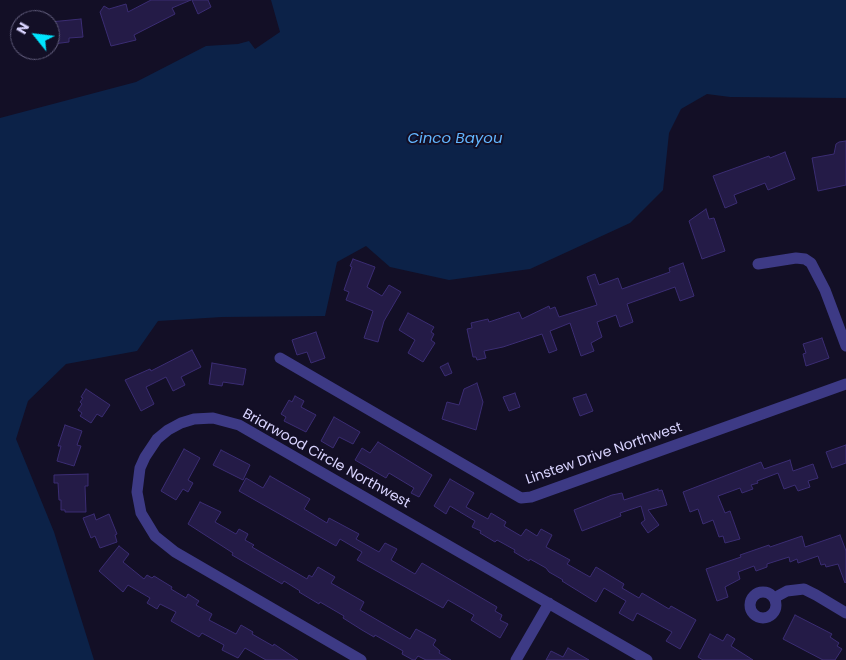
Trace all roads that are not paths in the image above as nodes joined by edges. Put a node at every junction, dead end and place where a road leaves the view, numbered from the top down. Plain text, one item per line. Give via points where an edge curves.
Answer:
1 (758, 264) dead end
2 (846, 346) edge
3 (280, 358) dead end
4 (846, 384) edge
5 (774, 598) dead end
6 (549, 603) junction
7 (846, 613) edge
8 (361, 660) edge
9 (516, 660) edge
10 (646, 660) edge

1 - 2 street via 796,258 811,263
3 - 4 street, Linstew Drive Northwest via 521,498
5 - 7 street via 787,591 804,589
6 - 8 street, Briarwood Circle Northwest via 239,425 214,418 194,419 180,423 157,439 144,457 137,492 141,513 154,536 175,552
6 - 9 street
6 - 10 street, Briarwood Circle Northwest

